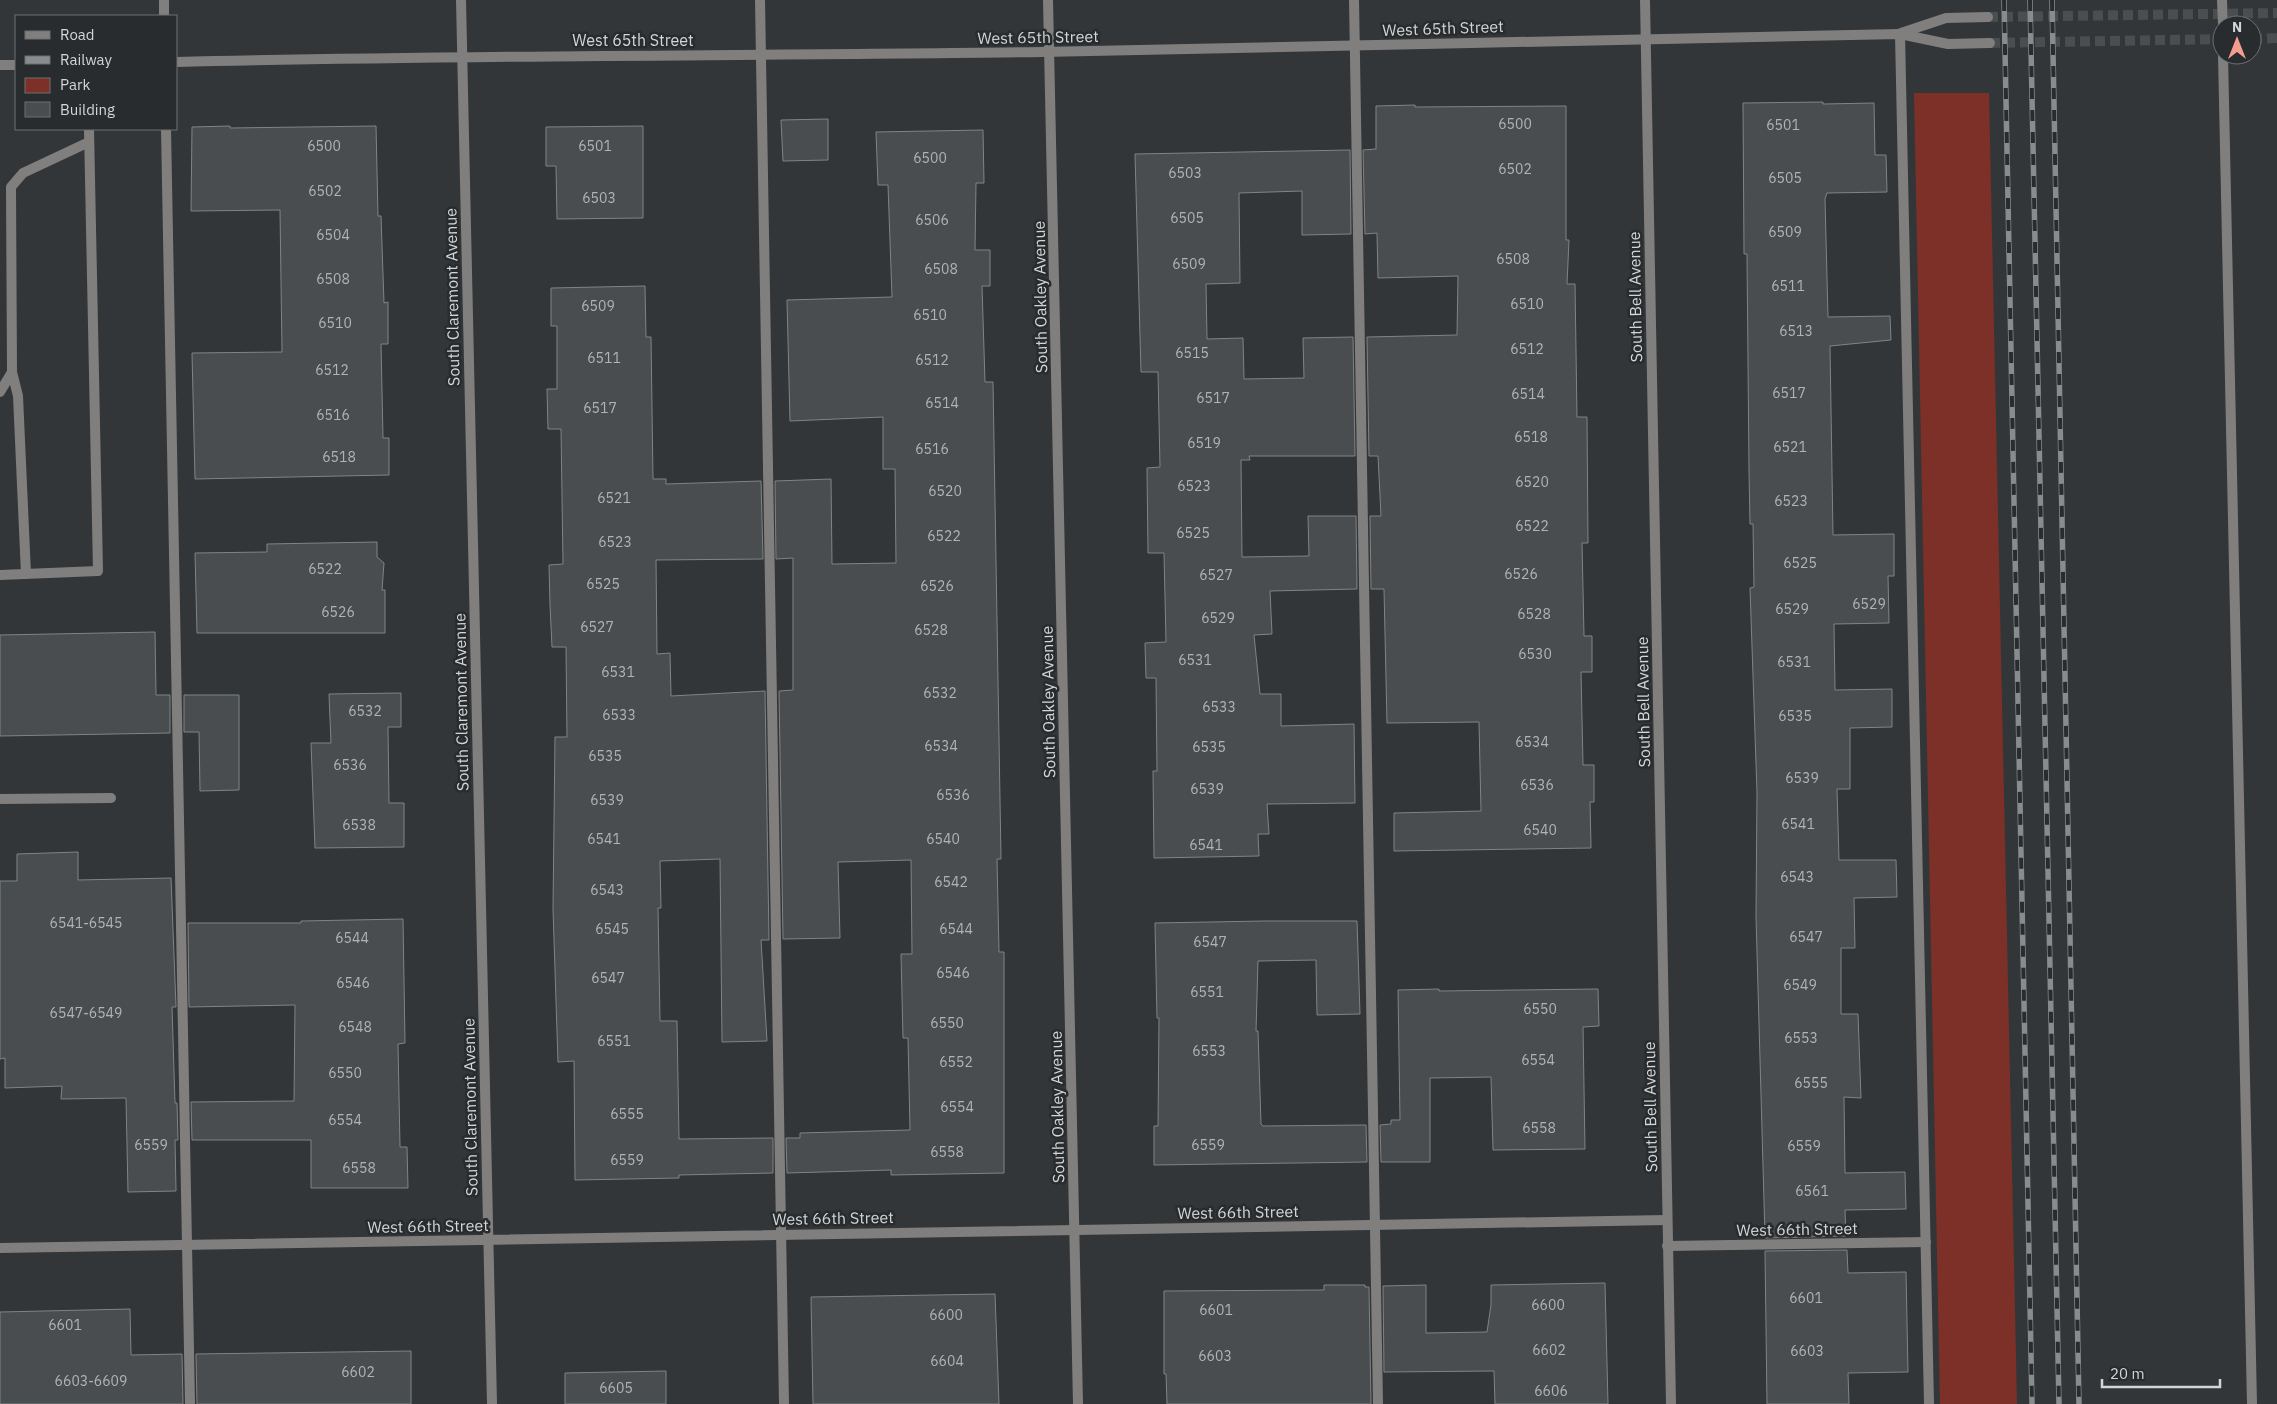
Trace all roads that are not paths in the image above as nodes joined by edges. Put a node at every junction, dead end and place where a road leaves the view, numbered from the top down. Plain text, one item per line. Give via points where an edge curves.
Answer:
1 (164, 0) edge
2 (461, 0) edge
3 (760, 0) edge
4 (1048, 0) edge
5 (1354, 0) edge
6 (1645, 0) edge
7 (2222, 0) edge
8 (164, 15) edge
9 (2223, 15) edge
10 (1988, 18) tunnel mouth
11 (1900, 34) junction
12 (1646, 38) junction
13 (1990, 43) tunnel mouth
14 (1355, 46) junction
15 (1049, 52) junction
16 (760, 55) junction
17 (462, 56) junction
18 (178, 62) edge
19 (0, 65) edge
20 (15, 65) edge
21 (2223, 65) edge
22 (90, 130) edge
23 (166, 130) edge
24 (90, 142) junction
25 (12, 372) junction
26 (0, 392) edge
27 (0, 574) edge
28 (26, 574) junction
29 (112, 798) dead end
30 (0, 799) edge
31 (1667, 1220) junction
32 (1374, 1225) junction
33 (1075, 1229) junction
34 (782, 1234) junction
35 (488, 1240) junction
36 (1926, 1242) junction
37 (187, 1246) junction
38 (1668, 1246) junction
39 (0, 1248) edge
40 (190, 1404) edge
41 (492, 1404) edge
42 (784, 1404) edge
43 (1078, 1404) edge
44 (1378, 1404) edge
45 (1671, 1404) edge
46 (1929, 1404) edge
47 (2252, 1404) edge

1 - 8 street
2 - 17 street, South Claremont Avenue
3 - 16 street
4 - 15 street, South Oakley Avenue
5 - 14 street
6 - 12 street, South Bell Avenue
7 - 9 street
10 - 11 street, West 65th Street via 1946,18
11 - 12 street, West 65th Street
11 - 13 street, West 65th Street via 1948,44
11 - 36 street
12 - 14 street, West 65th Street
12 - 31 street, South Bell Avenue
14 - 15 street, West 65th Street
14 - 32 street
15 - 16 street, West 65th Street
15 - 33 street, South Oakley Avenue
16 - 17 street, West 65th Street
16 - 34 street
17 - 18 street, West 65th Street
17 - 35 street, South Claremont Avenue
19 - 20 street
21 - 47 street
22 - 24 street
23 - 37 street
24 - 25 street via 23,173 11,187
24 - 28 street via 98,571
25 - 26 street
25 - 28 street via 18,396
27 - 28 street
29 - 30 street
31 - 32 street, West 66th Street
31 - 38 street, South Bell Avenue
32 - 33 street, West 66th Street
32 - 44 street
33 - 34 street, West 66th Street
33 - 43 street, South Oakley Avenue
34 - 35 street, West 66th Street
34 - 42 street
35 - 37 street, West 66th Street
35 - 41 street, South Claremont Avenue
36 - 38 street, West 66th Street
36 - 46 street
37 - 39 street, West 66th Street
37 - 40 street
38 - 45 street, South Bell Avenue

